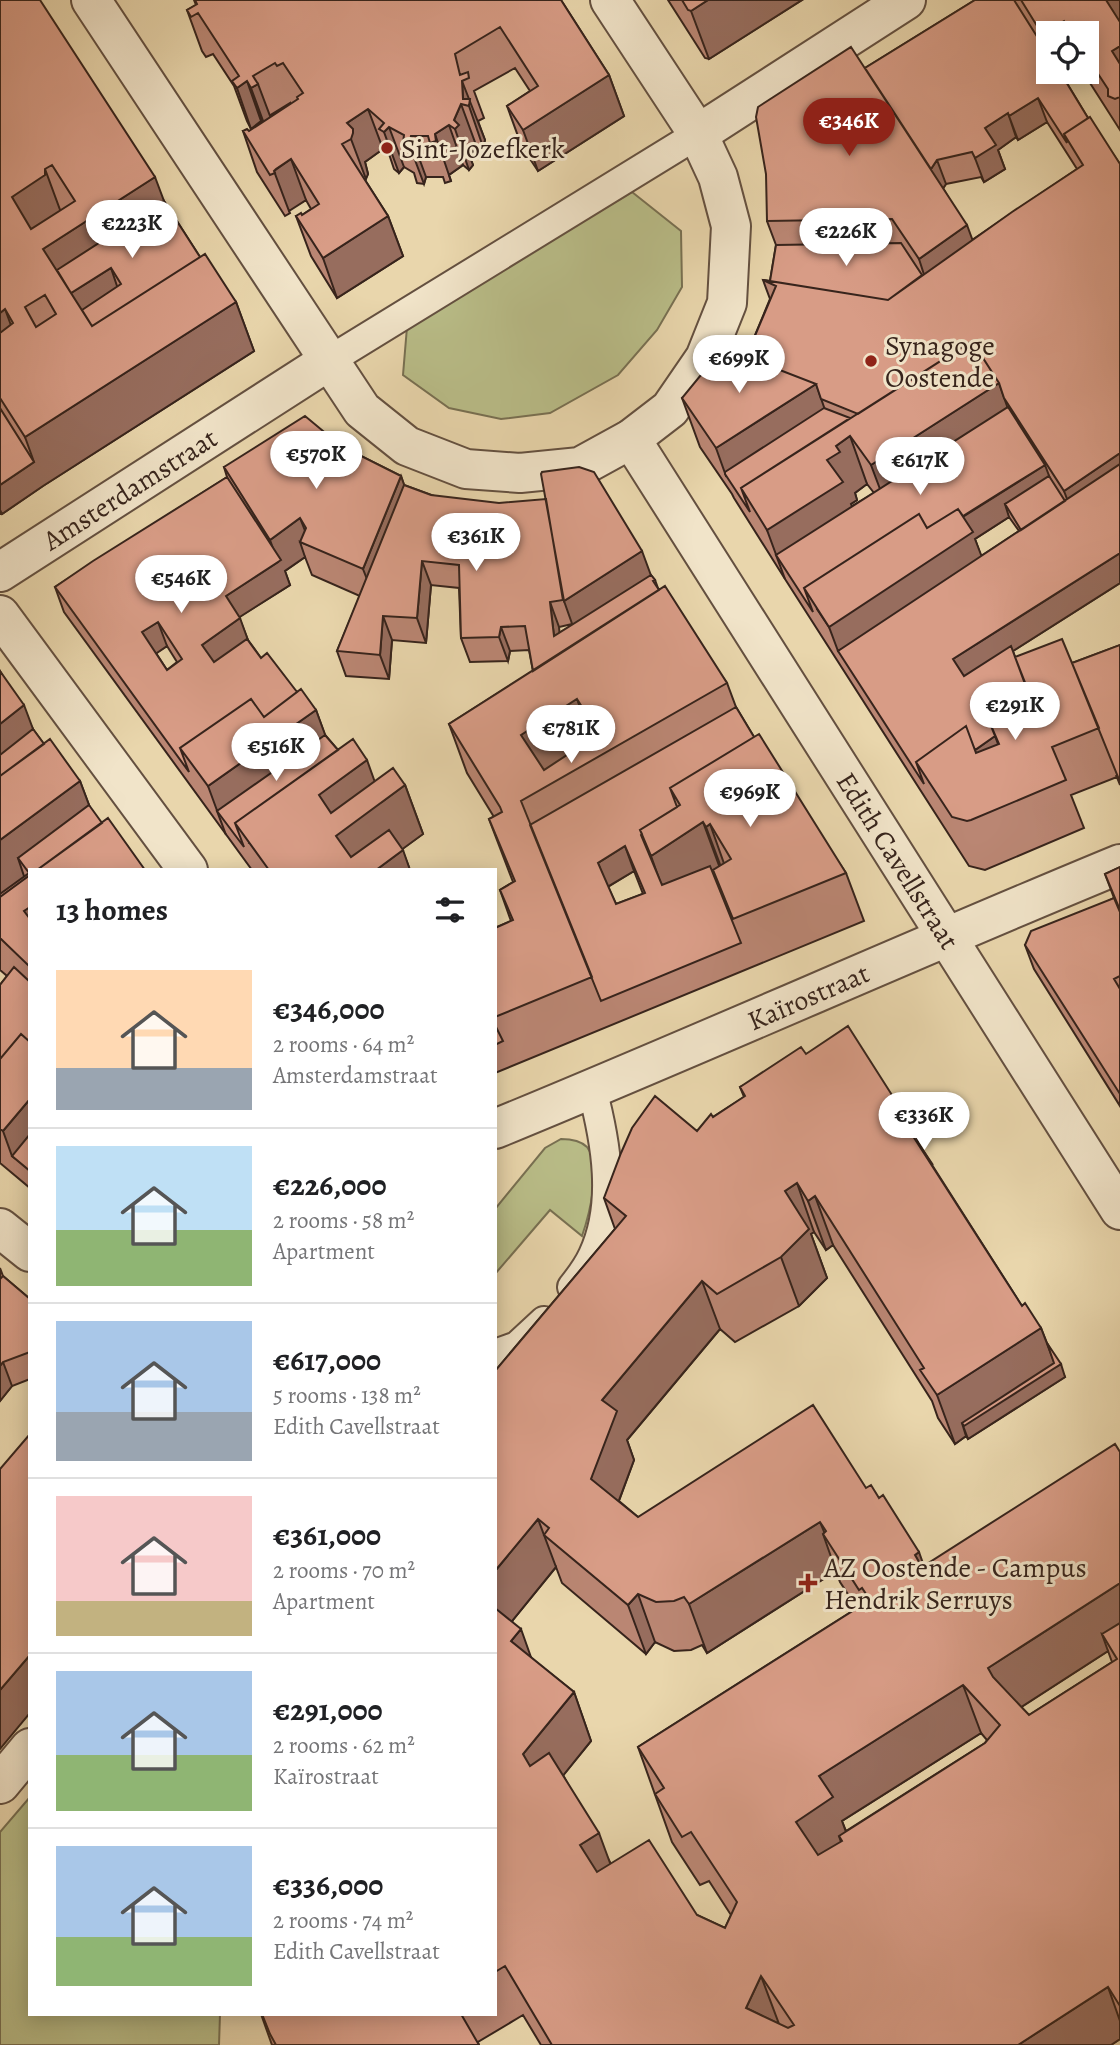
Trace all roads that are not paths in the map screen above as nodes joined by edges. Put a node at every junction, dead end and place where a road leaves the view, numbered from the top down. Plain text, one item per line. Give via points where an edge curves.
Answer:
1 (91, 0) edge
2 (610, 0) edge
3 (906, 0) edge
4 (698, 134) junction
5 (330, 360) junction
6 (631, 439) junction
7 (0, 572) edge
8 (0, 615) edge
9 (1120, 864) edge
10 (187, 868) edge
11 (947, 935) junction
12 (592, 1089) junction
13 (497, 1128) edge
14 (1120, 1210) edge
15 (0, 1228) edge
16 (28, 1250) edge
17 (497, 1353) edge
18 (28, 1750) edge
19 (0, 1784) edge

1 - 5 street
2 - 4 street
3 - 4 street
4 - 5 lane
4 - 6 street via 718,177 731,226 727,303 705,358 670,409
5 - 6 street via 362,410 407,446 466,469 520,473 580,467
5 - 7 street, Amsterdamstraat
6 - 11 street, Edith Cavellstraat
8 - 10 street
9 - 11 street, Kaïrostraat
11 - 12 street, Kaïrostraat
11 - 14 street, Edith Cavellstraat
12 - 13 street, Kaïrostraat
12 - 17 lane via 607,1190 604,1221 593,1255 547,1319 517,1346
15 - 16 street
18 - 19 street

